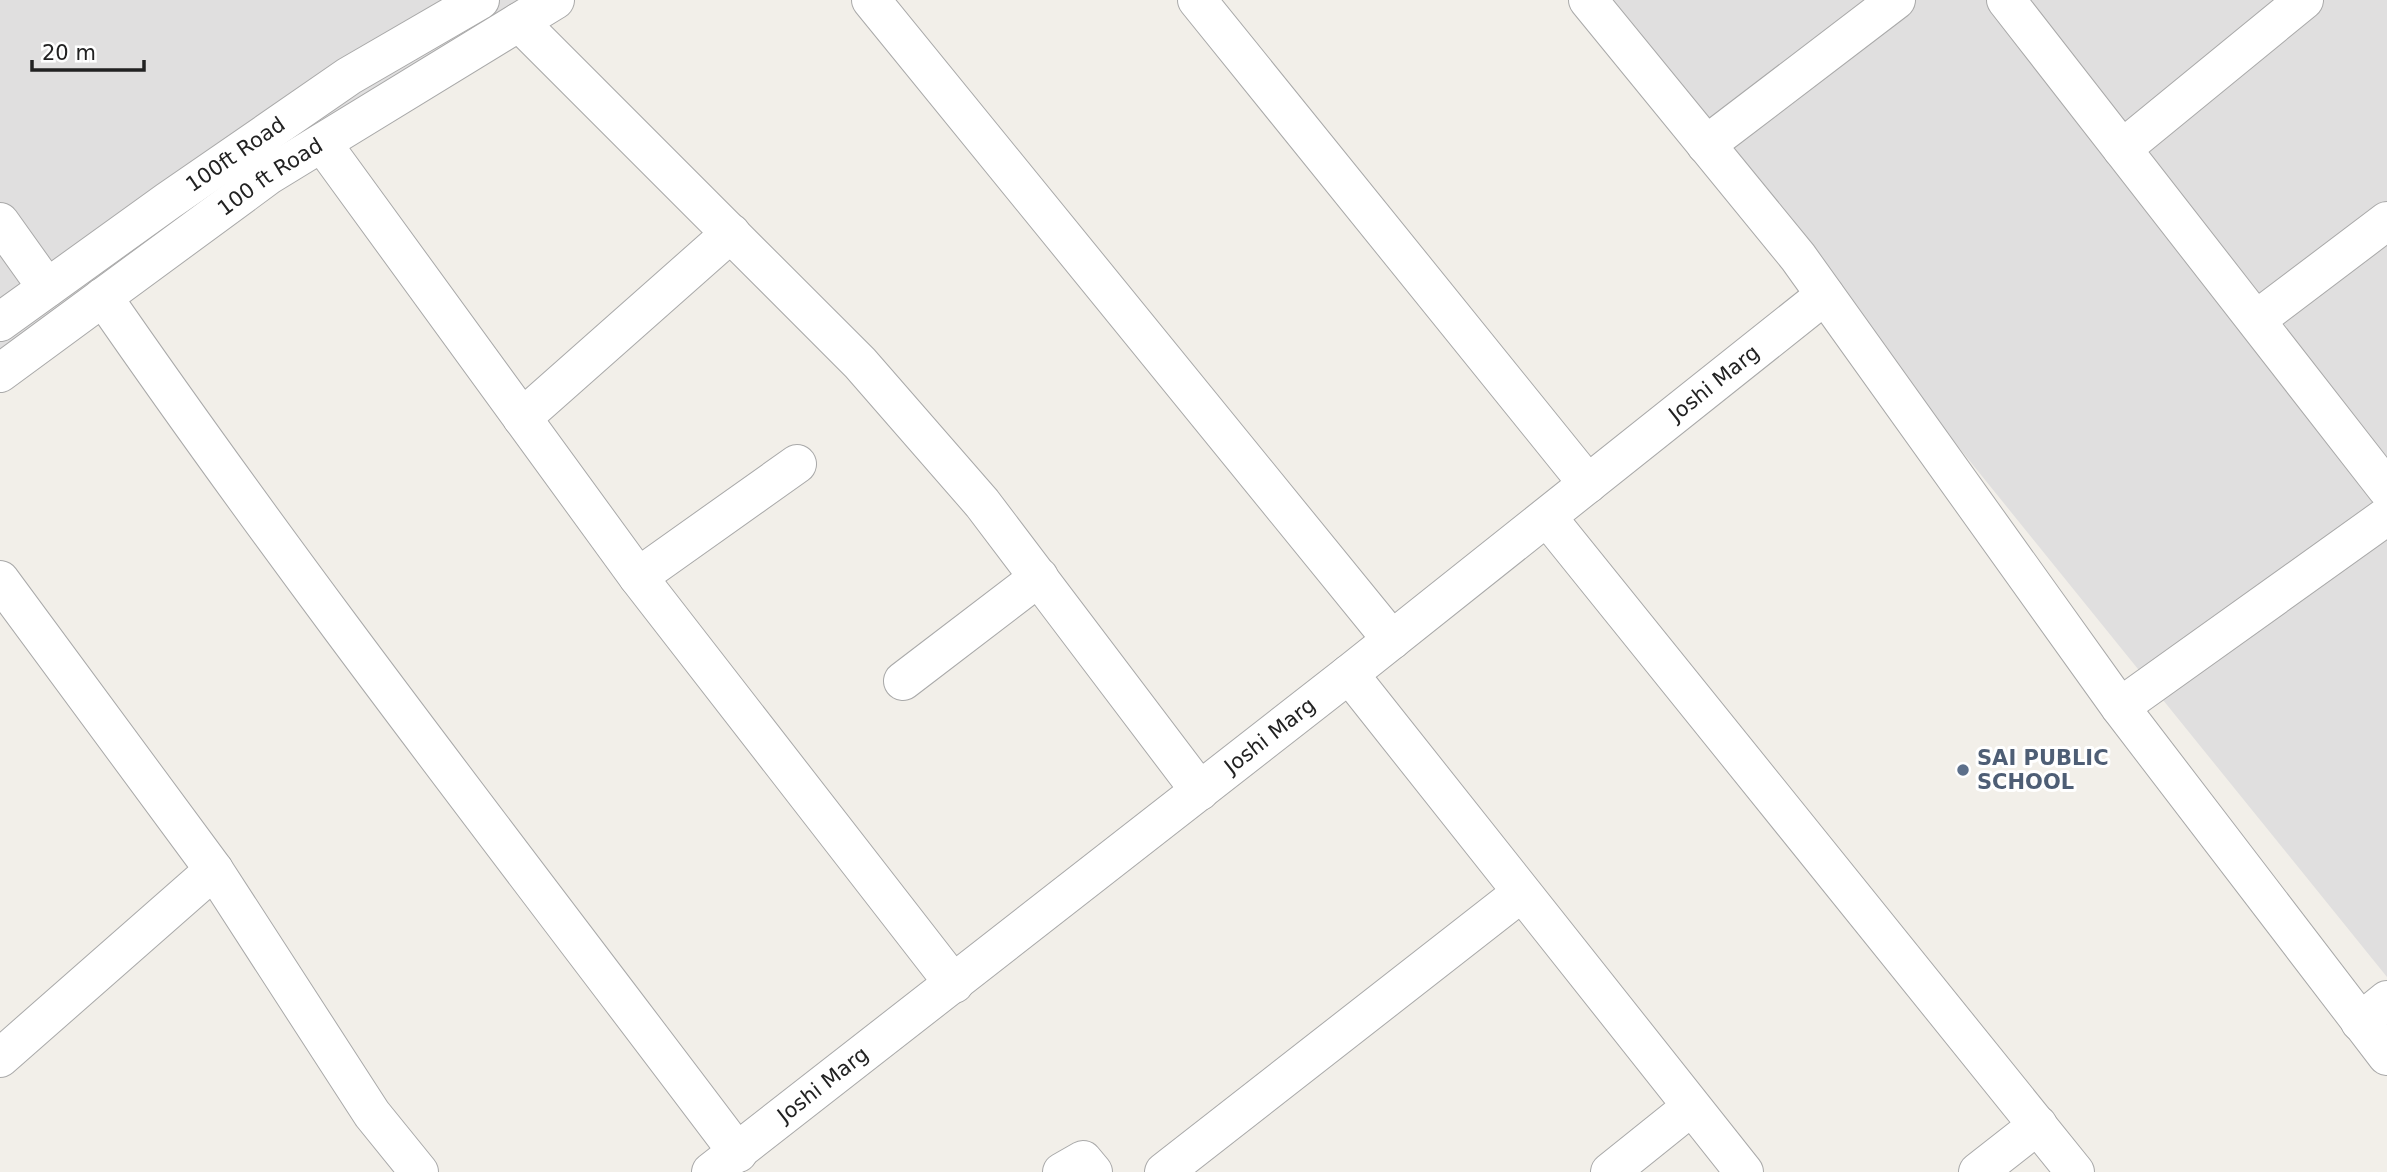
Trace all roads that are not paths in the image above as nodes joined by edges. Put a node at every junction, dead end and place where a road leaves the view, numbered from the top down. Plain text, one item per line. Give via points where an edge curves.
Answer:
1 (480, 0) edge
2 (555, 0) edge
3 (870, 0) edge
4 (1197, 0) edge
5 (1588, 0) edge
6 (1896, 0) edge
7 (2006, 0) edge
8 (2304, 0) edge
9 (519, 22) junction
10 (322, 143) junction
11 (1706, 145) junction
12 (2122, 149) junction
13 (2387, 221) edge
14 (0, 222) edge
15 (731, 233) junction
16 (47, 288) junction
17 (1825, 295) junction
18 (103, 297) junction
19 (2256, 320) junction
20 (0, 322) edge
21 (0, 373) edge
22 (522, 418) junction
23 (797, 464) dead end
24 (1588, 484) junction
25 (2387, 489) edge
26 (2387, 516) edge
27 (1547, 517) junction
28 (638, 577) junction
29 (1039, 577) junction
30 (0, 580) edge
31 (1392, 640) junction
32 (1349, 674) junction
33 (903, 681) dead end
34 (2120, 707) junction
35 (1200, 792) junction
36 (215, 870) junction
37 (1521, 892) junction
38 (954, 984) junction
39 (2373, 1011) edge
40 (2387, 1056) edge
41 (0, 1058) edge
42 (1691, 1107) junction
43 (2038, 1125) junction
44 (724, 1162) edge
45 (419, 1172) edge
46 (1062, 1172) edge
47 (1093, 1172) edge
48 (1164, 1172) edge
49 (1610, 1172) edge
50 (1744, 1172) edge
51 (1978, 1172) edge
52 (2076, 1172) edge

1 - 16 street, 100ft Road via 349,76
2 - 9 street, 100 ft Road
3 - 31 street
4 - 24 street
5 - 11 street
6 - 11 street
7 - 12 street
8 - 12 street
9 - 10 street, 100 ft Road
9 - 15 street
10 - 18 street, 100 ft Road via 269,175
10 - 22 street
11 - 17 street
12 - 19 street
13 - 19 street
14 - 16 street
15 - 22 street
15 - 29 street via 860,363 982,503
16 - 20 street, 100ft Road
17 - 24 street, Joshi Marg
17 - 34 street
18 - 21 street, 100 ft Road
18 - 44 street
19 - 25 street
22 - 28 street
23 - 28 street
24 - 27 street, Joshi Marg
26 - 34 street
27 - 31 street, Joshi Marg
27 - 43 street
28 - 38 street
29 - 33 street
29 - 35 street
30 - 36 street
31 - 32 street, Joshi Marg
32 - 35 street, Joshi Marg
32 - 37 street
34 - 39 street
35 - 38 street, Joshi Marg
36 - 41 street
36 - 45 street via 372,1114
37 - 42 street
37 - 48 street
38 - 44 street, Joshi Marg
39 - 40 street
42 - 49 street
42 - 50 street
43 - 51 street
43 - 52 street
46 - 47 street via 1083,1160

